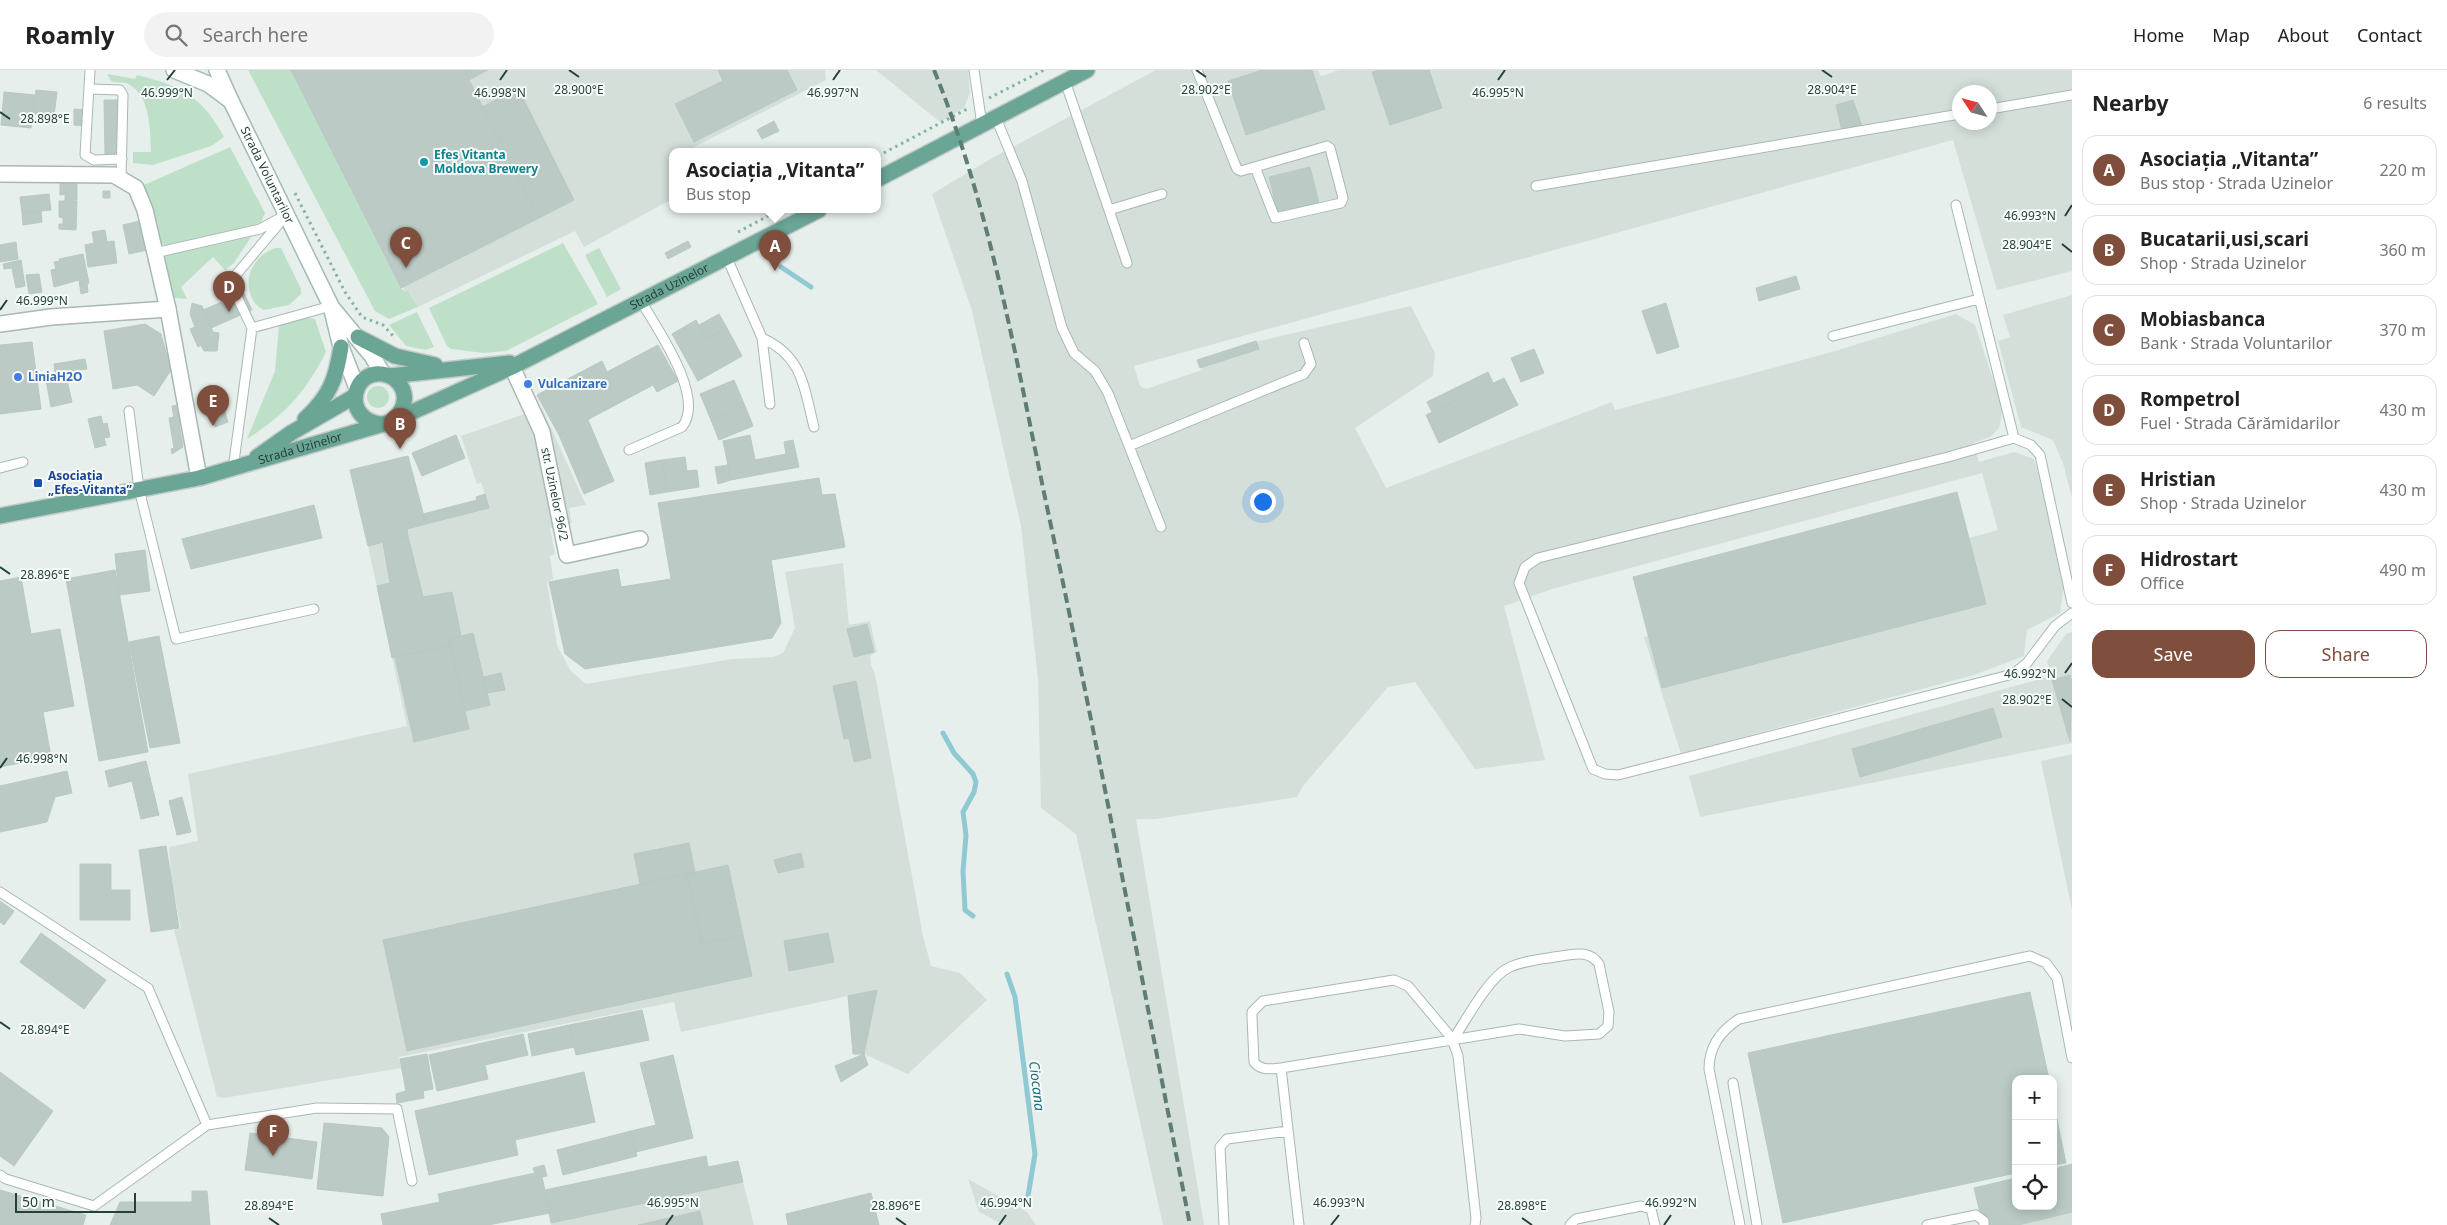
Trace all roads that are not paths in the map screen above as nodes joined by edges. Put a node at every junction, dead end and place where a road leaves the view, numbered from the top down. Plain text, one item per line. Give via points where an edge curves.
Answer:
1 (90, 70) edge
2 (174, 70) edge
3 (217, 70) edge
4 (974, 70) edge
5 (1087, 70) edge
6 (1197, 70) edge
7 (1065, 82) junction
8 (89, 89) junction
9 (2072, 95) edge
10 (231, 101) junction
11 (1997, 108) edge
12 (1952, 115) edge
13 (996, 118) junction
14 (982, 125) junction
15 (122, 159) junction
16 (1255, 167) junction
17 (0, 174) edge
18 (881, 177) edge
19 (126, 180) junction
20 (1536, 186) dead end
21 (1162, 194) dead end
22 (1956, 205) dead end
23 (1109, 210) junction
24 (813, 213) edge
25 (287, 214) junction
26 (155, 254) junction
27 (726, 258) junction
28 (1127, 263) dead end
29 (1979, 299) junction
30 (641, 301) junction
31 (331, 306) junction
32 (168, 309) junction
33 (0, 324) edge
34 (252, 328) junction
35 (1833, 336) dead end
36 (358, 337) junction
37 (762, 338) junction
38 (1304, 343) dead end
39 (341, 347) junction
40 (515, 364) junction
41 (451, 368) junction
42 (386, 375) junction
43 (356, 392) junction
44 (770, 404) dead end
45 (129, 411) dead end
46 (395, 419) junction
47 (380, 424) junction
48 (814, 427) dead end
49 (291, 433) junction
50 (2014, 438) junction
51 (1129, 446) junction
52 (629, 450) dead end
53 (22, 462) dead end
54 (239, 467) junction
55 (0, 468) edge
56 (199, 478) junction
57 (139, 489) junction
58 (0, 516) edge
59 (1161, 527) dead end
60 (640, 539) dead end
61 (2072, 603) edge
62 (314, 609) dead end
63 (2072, 613) edge
64 (0, 892) edge
65 (1452, 1041) junction
66 (2072, 1058) edge
67 (1281, 1068) junction
68 (1733, 1083) dead end
69 (207, 1125) junction
70 (1288, 1131) junction
71 (0, 1175) edge
72 (412, 1181) dead end
73 (1224, 1225) edge
74 (1299, 1225) edge
75 (1475, 1225) edge
76 (1570, 1225) edge
77 (1655, 1225) edge
78 (1740, 1225) edge
79 (1757, 1225) edge
80 (1927, 1225) edge
81 (1984, 1225) edge

1 - 8 lane
2 - 10 street, Strada Voluntarilor via 208,84
3 - 10 street
4 - 14 lane
5 - 7 main road
6 - 16 lane via 1237,169
7 - 13 main road
7 - 23 lane
8 - 15 lane via 120,90 123,95
8 - 15 lane via 85,155 94,160
9 - 11 lane
10 - 25 street, Strada Voluntarilor
12 - 20 lane
13 - 14 main road
13 - 51 lane via 1022,181 1062,328 1074,353 1101,380
14 - 18 main road
15 - 19 lane
16 - 16 lane via 1275,218 1342,201 1327,146
17 - 19 street via 114,175
19 - 26 street via 140,194
21 - 23 lane
22 - 29 lane
23 - 28 lane
24 - 27 main road, Strada Uzinelor
25 - 26 lane via 260,229
25 - 31 street, Strada Voluntarilor
25 - 34 lane via 230,282
26 - 32 street
27 - 30 main road, Strada Uzinelor
27 - 37 lane
29 - 35 lane
29 - 50 lane
30 - 40 main road, Strada Uzinelor
30 - 52 lane via 682,375 688,413 682,427
31 - 34 lane
31 - 36 street, Strada Voluntarilor
31 - 39 street, Strada Voluntarilor
32 - 33 street
32 - 56 street
34 - 54 lane
36 - 41 main road via 395,356
36 - 42 street, Strada Voluntarilor
37 - 44 lane
37 - 48 lane via 784,350 797,365
38 - 51 lane via 1311,364 1304,374
39 - 43 street, Strada Voluntarilor
39 - 49 main road via 330,390
40 - 41 main road, Strada Uzinelor
40 - 46 main road, Strada Uzinelor
40 - 60 street, str. Uzinelor 96/2 via 542,432 567,555
41 - 42 main road, Strada Uzinelor
42 - 43 main road via 367,377
42 - 46 main road via 396,380 404,392 403,407
43 - 47 main road via 357,410 366,420
43 - 49 main road, Strada Uzinelor
45 - 57 lane
46 - 47 main road, Strada Uzinelor
47 - 54 main road, Strada Uzinelor
49 - 54 main road, Strada Uzinelor
50 - 61 lane via 2031,445 2040,455
50 - 63 lane via 1538,558 1525,567 1519,583 1593,769 1618,775 2012,674 2027,663 2055,626
51 - 59 lane
53 - 55 lane
54 - 56 main road, Strada Uzinelor
56 - 57 main road, Strada Uzinelor
57 - 58 main road, Strada Uzinelor
57 - 62 lane via 176,639
64 - 69 lane via 148,988
65 - 65 lane via 1519,1029 1565,1036 1599,1034 1608,1026 1609,1012 1599,964 1594,957 1578,953 1508,968 1491,984
65 - 67 lane
65 - 67 lane via 1408,986 1394,980 1385,981 1259,1004 1252,1017 1254,1062 1260,1068
65 - 75 lane via 1458,1056
66 - 78 lane via 2057,978 2046,963 2030,956 1739,1018 1717,1040 1709,1064
67 - 70 lane
68 - 79 lane
69 - 71 lane via 94,1206
69 - 72 lane via 317,1108 397,1109
70 - 73 lane via 1227,1140 1220,1147
70 - 74 lane
76 - 77 lane via 1576,1219 1641,1206 1651,1209
80 - 81 lane via 1976,1215

